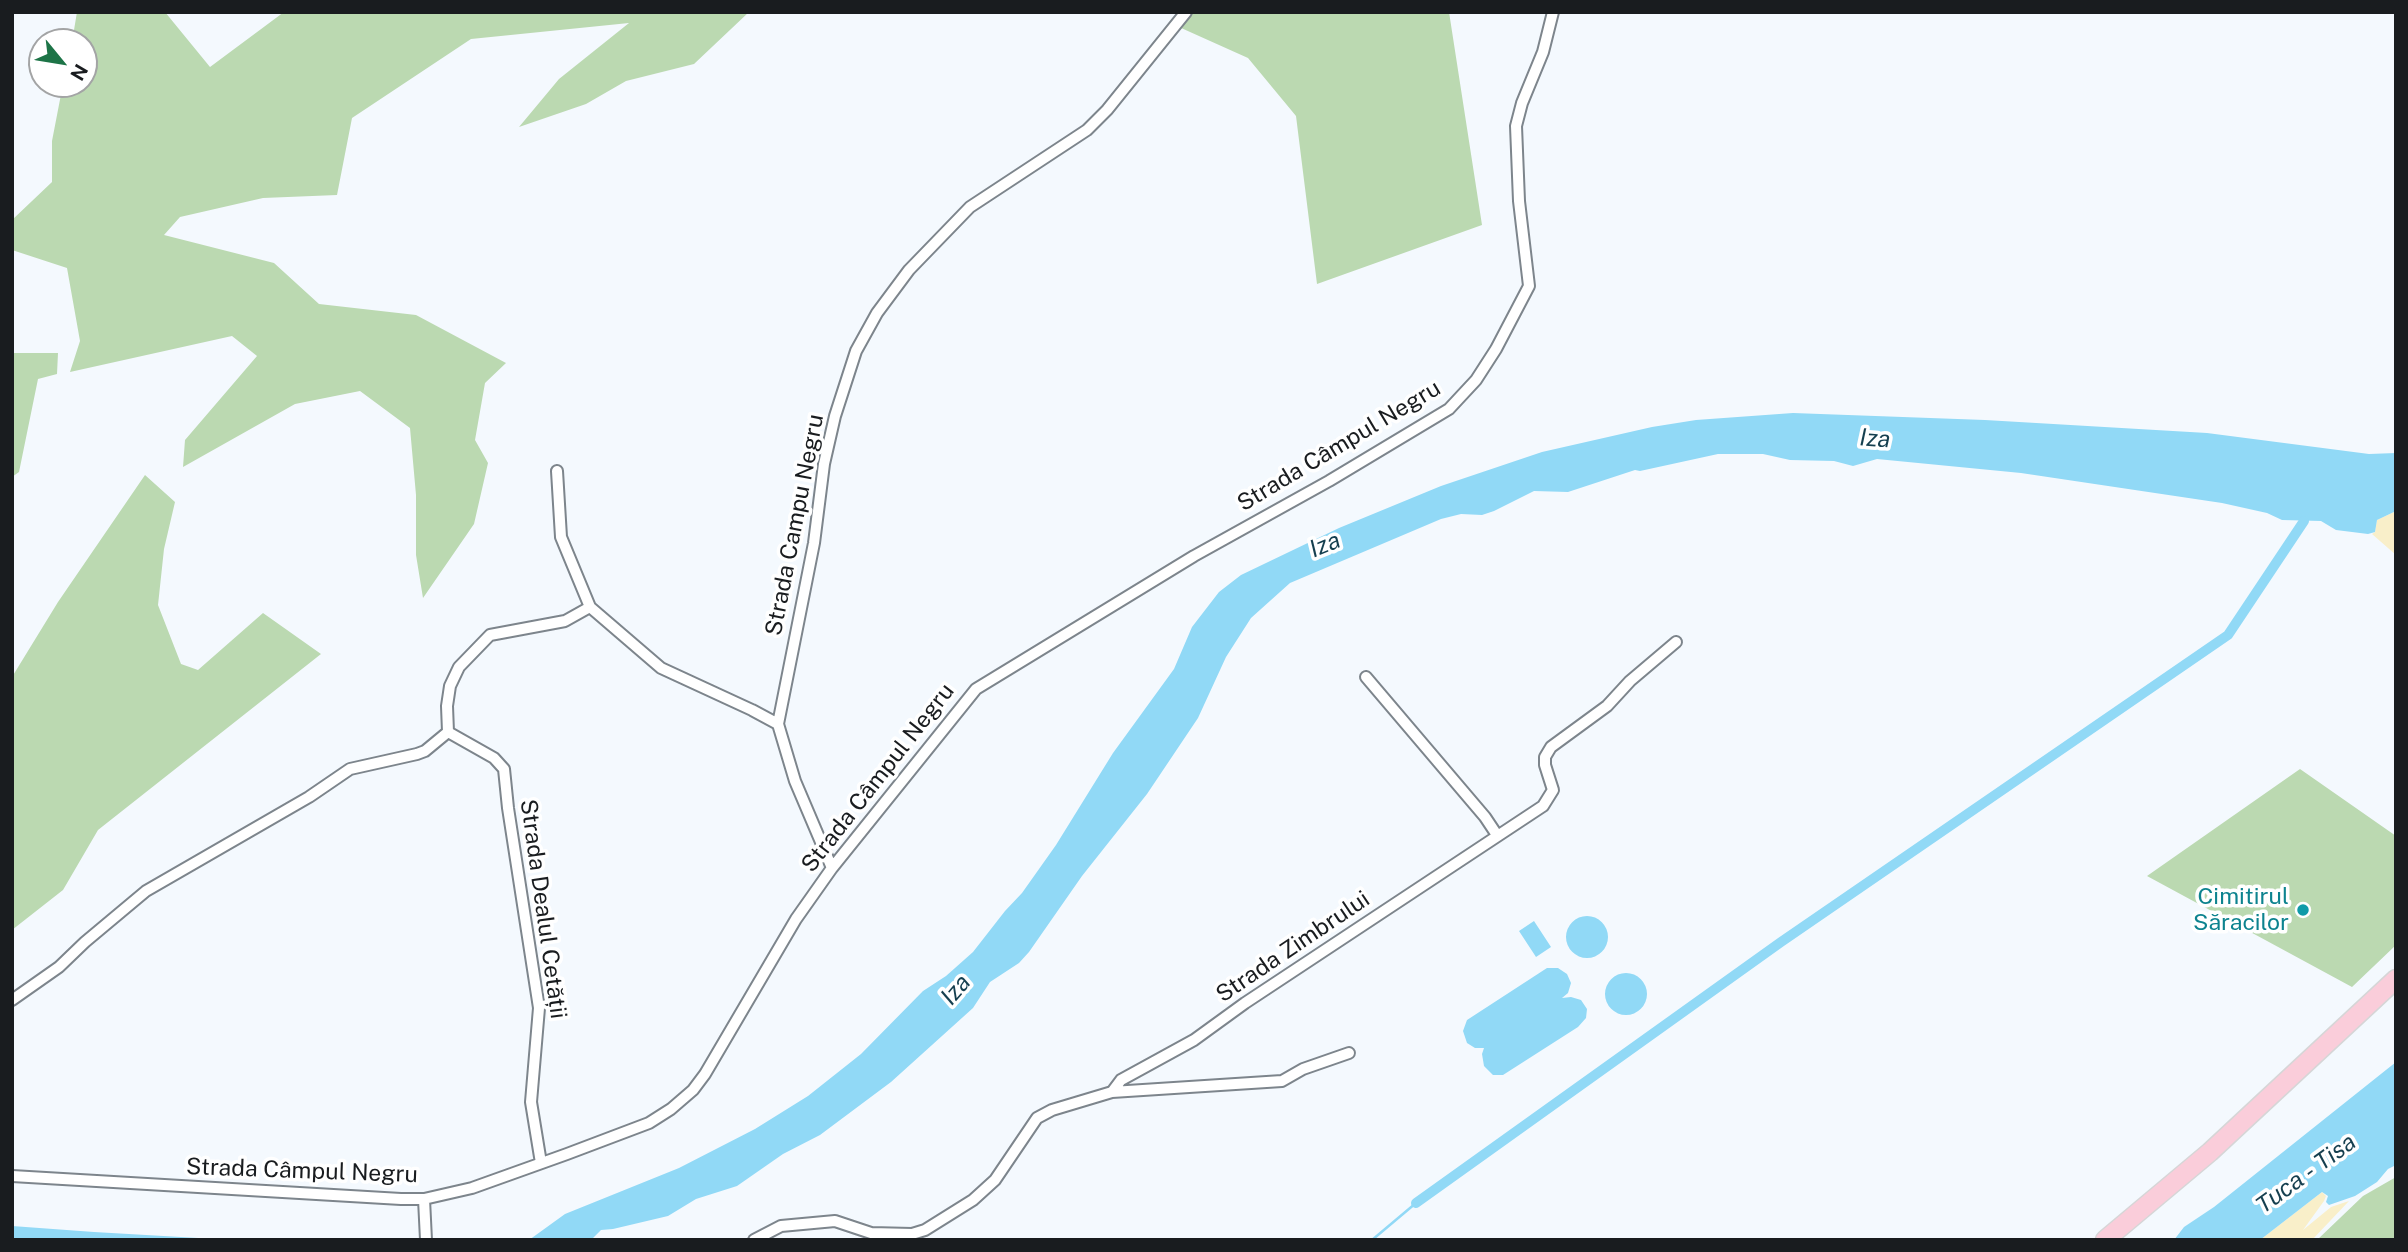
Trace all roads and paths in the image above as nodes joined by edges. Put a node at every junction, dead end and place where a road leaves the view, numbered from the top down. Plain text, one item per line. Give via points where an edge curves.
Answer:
1 (1186, 12) edge
2 (1553, 12) edge
3 (557, 471) dead end
4 (590, 607) junction
5 (1676, 642) dead end
6 (1366, 677) dead end
7 (778, 724) junction
8 (447, 732) junction
9 (1497, 835) junction
10 (832, 868) junction
11 (2396, 979) edge
12 (12, 1000) edge
13 (1349, 1053) dead end
14 (1112, 1092) junction
15 (541, 1163) junction
16 (12, 1176) edge
17 (424, 1199) junction
18 (426, 1240) edge
19 (754, 1240) edge
20 (2105, 1240) edge

1 - 7 street, Strada Campu Negru via 1087,130 970,207 909,270 877,313 856,351 835,416
2 - 10 street, Strada Câmpul Negru via 1516,126 1529,286 1476,380 1449,409 976,689
3 - 4 street via 561,537
4 - 7 street via 661,668
4 - 8 street via 565,621 490,635 459,667 450,686
5 - 9 street, Strada Zimbrului via 1607,706 1551,747 1545,757 1553,790 1550,798
6 - 9 street
7 - 10 street, Strada Campu Negru via 795,781
8 - 12 street via 425,751 350,769 146,891 59,967
8 - 15 street, Strada Dealul Cetății via 494,758 504,769 539,1008 531,1102
9 - 14 street, Strada Zimbrului via 1194,1040 1121,1080
10 - 15 street, Strada Câmpul Negru via 796,919 705,1074 686,1097 649,1123
11 - 20 main road via 2210,1152
13 - 14 street, Strada Zimbrului via 1282,1081
14 - 19 street, Strada Zimbrului via 1037,1118 995,1180 925,1230 871,1233 835,1221 781,1226
15 - 17 street, Strada Câmpul Negru via 472,1188
16 - 17 street, Strada Câmpul Negru
17 - 18 street

